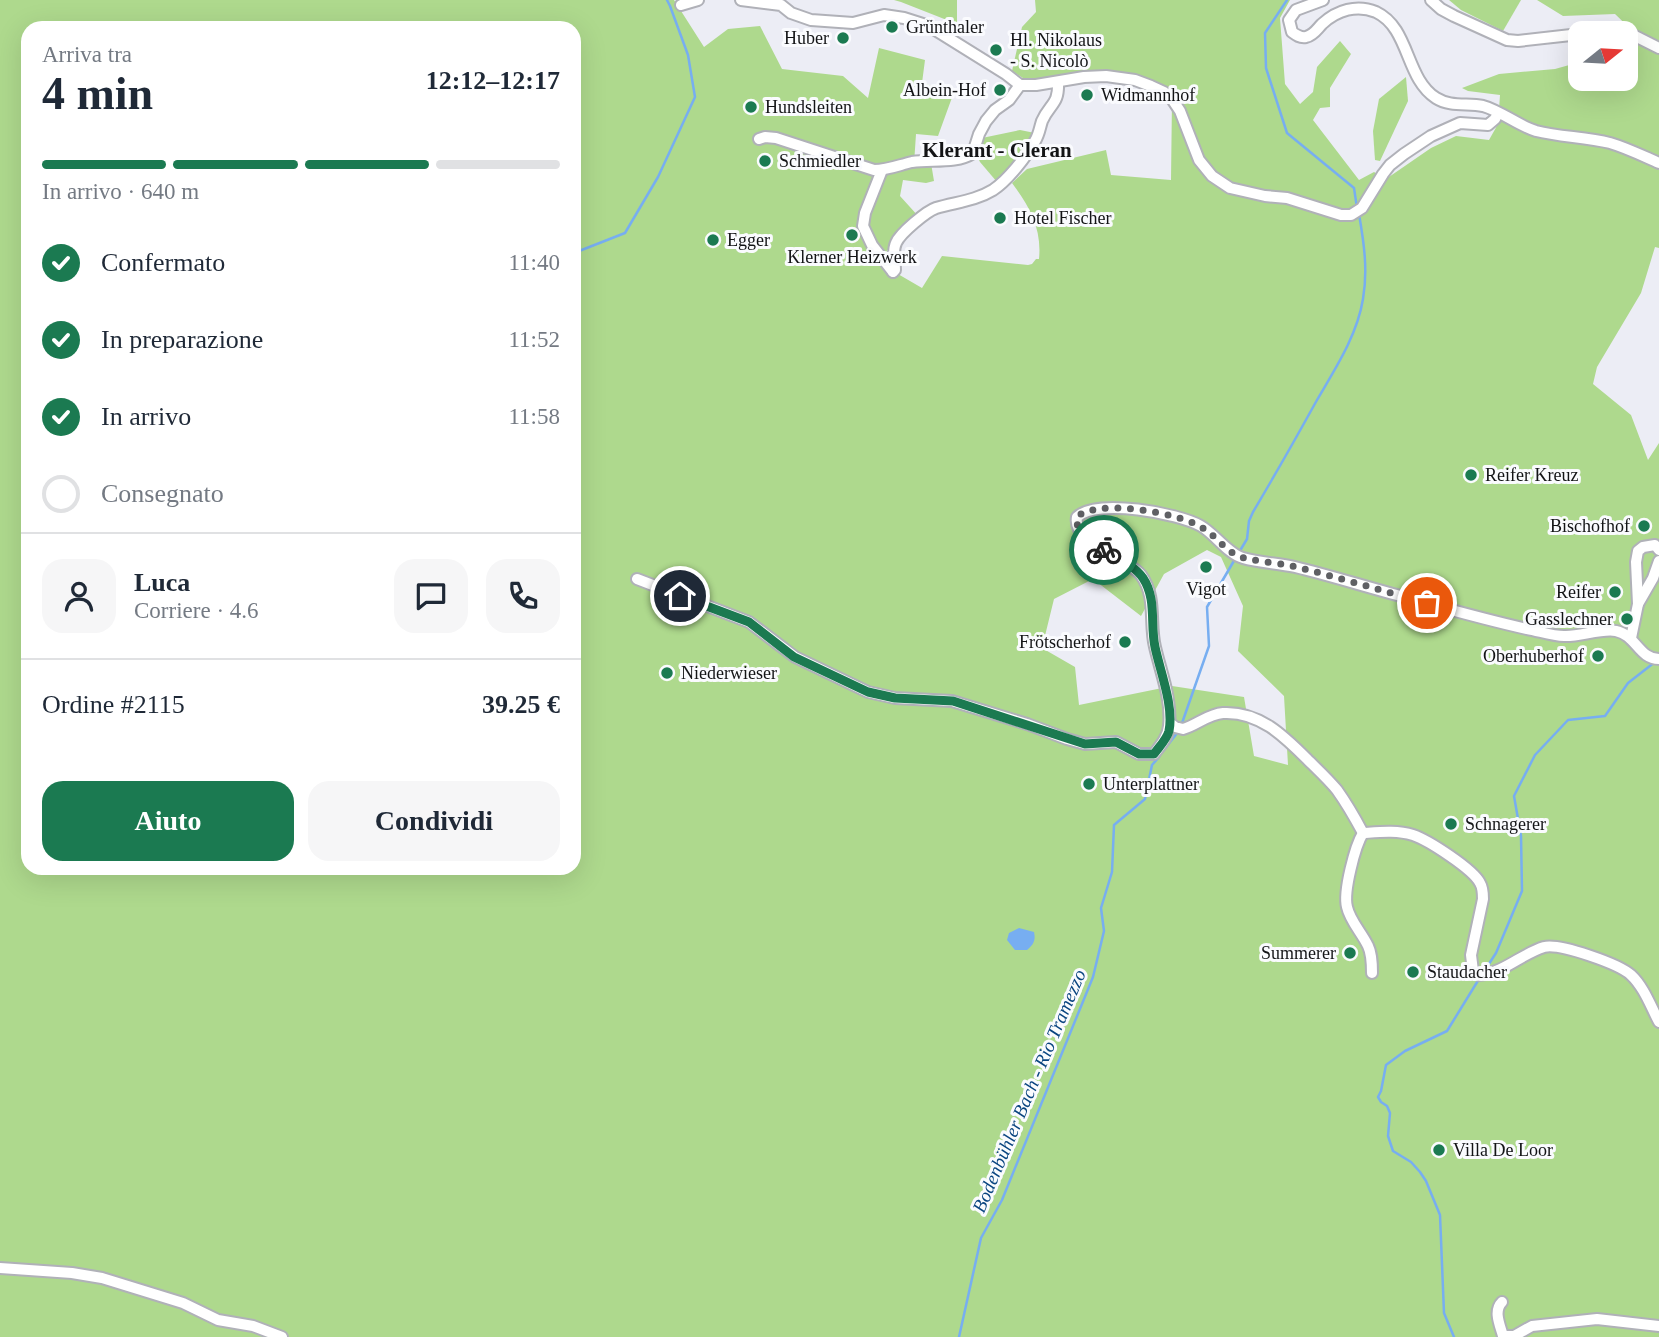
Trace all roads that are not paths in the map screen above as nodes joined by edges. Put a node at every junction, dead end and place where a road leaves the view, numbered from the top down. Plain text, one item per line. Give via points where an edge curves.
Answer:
1 (698, 0) edge
2 (741, 0) edge
3 (1323, 0) edge
4 (1431, 0) edge
5 (681, 5) dead end
6 (1568, 35) edge
7 (1638, 38) edge
8 (1659, 48) edge
9 (1058, 82) junction
10 (1020, 85) junction
11 (1498, 113) junction
12 (759, 139) dead end
13 (1659, 163) edge
14 (882, 170) junction
15 (1659, 550) edge
16 (1659, 561) edge
17 (638, 579) dead end
18 (1638, 604) junction
19 (1631, 638) junction
20 (1656, 659) edge
21 (1176, 726) junction
22 (1363, 833) junction
23 (1372, 973) dead end
24 (1659, 1022) edge
25 (0, 1268) edge
26 (1502, 1302) dead end
27 (1659, 1326) edge
28 (282, 1337) edge

1 - 5 street
2 - 10 street via 781,5 811,20 853,23 884,15 904,18 929,26
3 - 11 street via 1296,10 1290,20 1292,32 1307,37 1341,12 1353,8 1374,11 1394,27 1418,78 1436,98
4 - 6 street via 1507,40
7 - 8 street
9 - 10 street
9 - 11 street via 1106,76 1135,80 1164,92 1180,111 1199,160 1212,176 1230,188 1287,198 1342,215 1359,211 1383,174 1431,136 1453,125 1488,125
9 - 14 street via 1059,94 1037,139 1010,174 982,196 928,212 897,241 893,272 863,226
10 - 14 street via 986,121 971,155
11 - 13 street via 1535,130 1609,143
12 - 14 street via 776,138 863,168
15 - 18 street via 1655,545 1639,551
16 - 18 street
17 - 21 street via 749,622 794,657 868,692 953,701 1085,744 1116,742 1139,754 1154,754
18 - 19 street
19 - 20 street via 1641,652
19 - 21 street via 1616,631 1564,636 1506,624 1237,555 1198,524 1162,512 1086,511 1077,517 1077,528 1137,571 1146,584 1155,646
21 - 22 street via 1224,713 1266,724 1327,779
22 - 23 street via 1346,907 1368,947
22 - 24 street via 1414,835 1456,860 1480,882 1483,899 1471,955 1473,971 1483,975 1541,948 1560,946 1631,975
25 - 28 street via 102,1278 183,1303 218,1321 253,1326
26 - 27 street via 1497,1314 1503,1336 1514,1336 1532,1325 1597,1320

